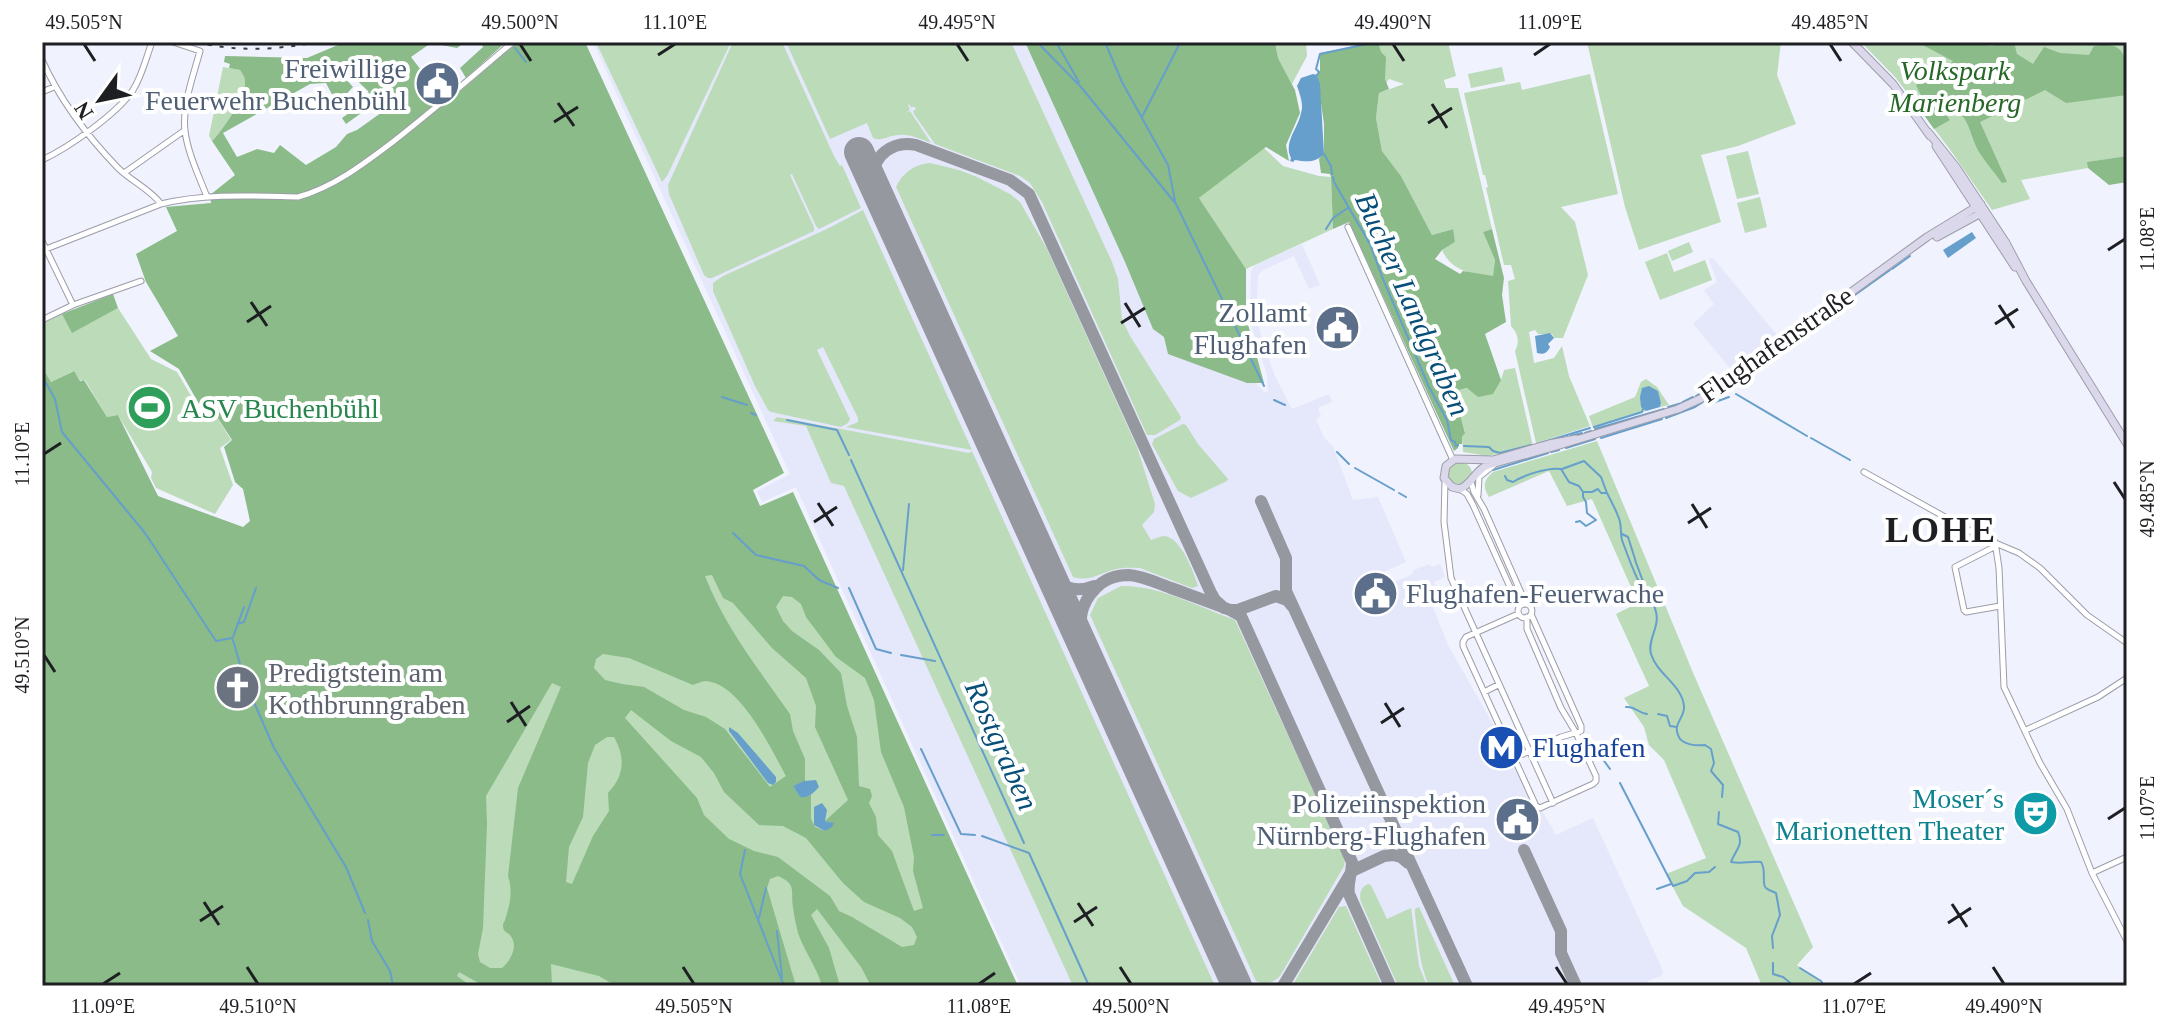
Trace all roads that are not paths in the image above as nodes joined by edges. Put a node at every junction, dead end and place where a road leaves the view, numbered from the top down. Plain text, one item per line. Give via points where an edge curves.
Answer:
1 (152, 42) edge
2 (173, 42) edge
3 (513, 42) edge
4 (1852, 42) edge
5 (42, 60) edge
6 (54, 87) junction
7 (42, 92) edge
8 (185, 130) junction
9 (87, 132) junction
10 (42, 160) edge
11 (124, 173) junction
12 (207, 197) junction
13 (161, 204) junction
14 (1980, 209) junction
15 (1348, 227) dead end
16 (42, 241) edge
17 (46, 249) junction
18 (141, 281) dead end
19 (73, 305) junction
20 (42, 320) edge
21 (1576, 439) junction
22 (2127, 444) edge
23 (1458, 459) junction
24 (1498, 462) junction
25 (1864, 472) dead end
26 (1472, 479) junction
27 (1445, 481) junction
28 (1460, 489) junction
29 (1479, 500) junction
30 (1995, 544) junction
31 (1526, 604) junction
32 (2000, 606) junction
33 (1519, 610) junction
34 (1529, 616) junction
35 (1474, 633) junction
36 (2127, 643) edge
37 (2127, 678) edge
38 (1498, 685) junction
39 (1484, 692) junction
40 (2026, 730) junction
41 (1576, 733) junction
42 (1529, 751) junction
43 (1514, 758) junction
44 (1553, 803) junction
45 (2127, 857) edge
46 (2092, 873) junction
47 (2127, 941) edge

1 - 9 street via 132,91
2 - 8 street via 200,51
3 - 12 street via 403,134 336,181 298,197
4 - 14 main road via 1893,84
5 - 6 street
6 - 7 street
6 - 9 street
8 - 11 street
8 - 12 street
9 - 10 street
9 - 11 street
11 - 13 street
12 - 13 street
13 - 17 street
14 - 21 main road, Flughafenstraße via 1927,237 1700,399
14 - 22 main road
15 - 23 street
16 - 17 street
17 - 19 street
18 - 19 street
19 - 20 street
21 - 23 main road, Flughafenstraße via 1493,460
21 - 24 main road, Flughafenstraße
23 - 26 main road via 1471,466
23 - 27 main road via 1445,468
24 - 26 main road, Flughafenstraße
24 - 29 street via 1479,477
25 - 30 street
26 - 28 main road, Flughafenstraße
26 - 29 street
27 - 28 main road
27 - 35 street via 1451,578
28 - 33 street via 1473,505
29 - 31 street
30 - 32 street
30 - 32 street via 1955,567 1966,612
30 - 36 street via 2034,563 2087,615
31 - 33 street
31 - 34 street
32 - 40 street via 2004,687
33 - 34 street
33 - 35 street
34 - 41 street via 1527,629
34 - 41 street via 1581,726
35 - 38 street
35 - 39 street via 1463,646
37 - 40 street
38 - 39 street
38 - 42 street
39 - 43 street
40 - 46 street via 2067,809
41 - 42 street
41 - 44 street via 1596,781
42 - 43 street
42 - 44 street
43 - 44 street via 1536,806
45 - 46 street
46 - 47 street

